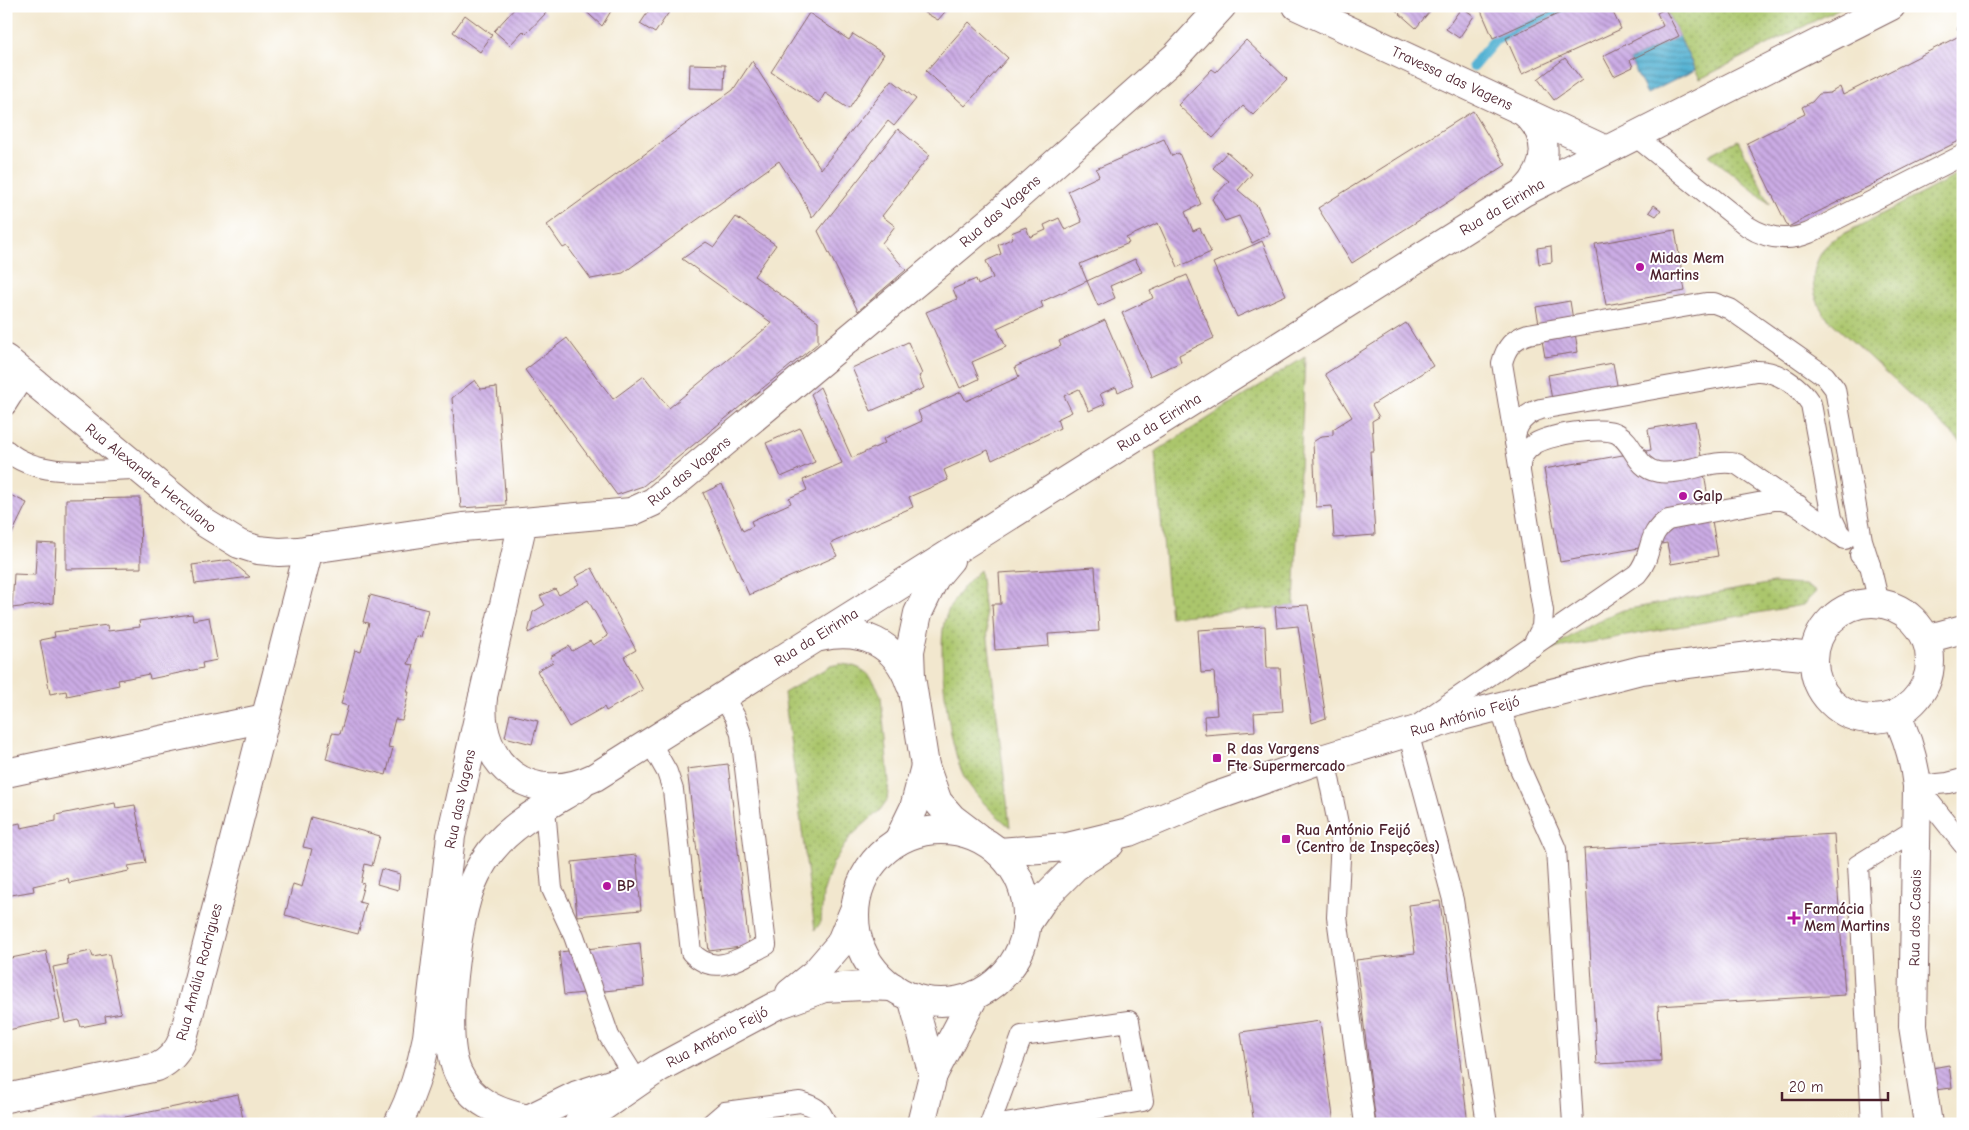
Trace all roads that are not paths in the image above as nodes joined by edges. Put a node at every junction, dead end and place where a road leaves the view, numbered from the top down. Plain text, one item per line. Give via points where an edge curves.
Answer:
1 (1222, 6) edge
2 (1297, 6) edge
3 (1891, 6) edge
4 (1524, 112) junction
5 (1635, 136) junction
6 (1606, 150) junction
7 (1963, 155) edge
8 (1524, 192) junction
9 (16, 367) edge
10 (6, 405) edge
11 (1515, 445) junction
12 (6, 450) edge
13 (139, 469) junction
14 (1520, 476) junction
15 (1798, 505) junction
16 (523, 522) junction
17 (981, 534) junction
18 (1845, 539) junction
19 (309, 549) junction
20 (1870, 565) junction
21 (1879, 603) junction
22 (1963, 629) edge
23 (815, 638) junction
24 (1926, 639) junction
25 (1531, 648) junction
26 (1814, 657) junction
27 (914, 695) junction
28 (723, 696) junction
29 (482, 697) junction
30 (1500, 706) junction
31 (1896, 714) junction
32 (265, 718) junction
33 (1408, 732) junction
34 (650, 742) junction
35 (1325, 758) junction
36 (925, 766) junction
37 (6, 773) edge
38 (595, 777) junction
39 (1963, 779) edge
40 (1917, 786) junction
41 (545, 808) junction
42 (1916, 829) junction
43 (1129, 832) junction
44 (976, 837) junction
45 (898, 841) junction
46 (1963, 844) edge
47 (999, 852) junction
48 (856, 906) junction
49 (1026, 925) junction
50 (902, 992) junction
51 (975, 995) junction
52 (775, 1006) junction
53 (646, 1072) junction
54 (933, 1075) junction
55 (6, 1098) edge
56 (523, 1121) edge
57 (398, 1124) edge
58 (578, 1124) edge
59 (711, 1124) edge
60 (826, 1124) edge
61 (920, 1124) edge
62 (990, 1124) edge
63 (1005, 1124) edge
64 (1366, 1124) edge
65 (1487, 1124) edge
66 (1573, 1124) edge
67 (1872, 1124) edge
68 (1928, 1124) edge

1 - 16 street, Rua das Vagens via 1176,56 996,216 653,502 631,512
2 - 4 street, Travessa das Vagens
3 - 5 street, Rua da Eirinha
4 - 6 street, Travessa das Vagens
4 - 8 street via 1538,126 1545,150 1539,173
5 - 6 street, Rua da Eirinha
5 - 7 lane via 1747,226 1763,235 1782,239 1810,232
6 - 8 street, Rua da Eirinha
8 - 17 street, Rua da Eirinha
9 - 10 lane
9 - 13 street, Rua Alexandre Herculano
11 - 14 lane
11 - 18 lane via 1514,437 1520,422 1533,411 1756,371 1772,372 1801,391 1811,404 1832,518
11 - 20 lane via 1502,363 1513,341 1528,334 1706,303 1722,305 1825,376 1835,389 1862,540
12 - 13 lane via 28,462 62,470
13 - 19 street, Rua Alexandre Herculano via 205,523 239,544 278,552
14 - 15 lane via 1525,452 1538,441 1604,430 1620,435 1639,461 1652,471 1668,472 1730,462 1745,468
14 - 25 lane via 1543,611 1542,627
15 - 18 lane
15 - 25 lane via 1774,500 1668,520 1655,530 1647,561 1638,574
16 - 19 street, Rua Alexandre Herculano via 463,527
16 - 29 street, Rua das Vagens
17 - 23 street, Rua da Eirinha
17 - 27 street via 951,558 923,601 910,651
18 - 20 lane
19 - 32 street, Rua Amália Rodrigues
20 - 21 lane
21 - 24 street via 1899,609 1915,622
21 - 26 street via 1860,604 1843,611 1819,638
22 - 24 street
23 - 27 street via 836,633 872,639 887,648 900,662
23 - 28 street, Rua da Eirinha
24 - 31 street via 1929,674 1922,691
25 - 33 lane
26 - 30 street, Rua António Feijó via 1773,653 1641,670
26 - 31 street via 1815,674 1832,704 1863,719 1880,719
27 - 36 street
28 - 34 street, Rua da Eirinha
28 - 34 lane via 742,734 766,945 727,964 712,965 699,960 691,952 673,790
29 - 38 street, Rua da Eirinha via 484,735 492,754 521,780 558,788 577,785
29 - 57 street, Rua das Vagens via 451,836 425,1046 414,1088
30 - 33 street, Rua António Feijó
30 - 66 lane via 1518,764 1556,849
31 - 40 street, Rua dos Casais via 1907,735
32 - 37 street
32 - 55 street, Rua Amália Rodrigues via 178,1050 169,1061 157,1067
33 - 35 street, Rua António Feijó
33 - 65 lane via 1453,900
34 - 38 street, Rua da Eirinha
35 - 43 street, Rua António Feijó via 1211,798
35 - 64 lane via 1341,839 1337,917
36 - 44 street via 938,802
36 - 45 street via 914,808
38 - 41 street
39 - 40 lane
40 - 42 street, Rua dos Casais
40 - 46 lane
41 - 53 lane via 552,889 574,936 609,1036
41 - 56 street via 503,838 475,878 460,933 449,1031 451,1054 458,1074 471,1092 487,1106
42 - 67 lane via 1858,865
42 - 68 street, Rua dos Casais via 1913,1026
43 - 47 street, Rua António Feijó via 1067,847
43 - 49 street, Rua António Feijó via 1075,867 1045,897
44 - 45 street via 951,830 923,831
44 - 47 street
45 - 48 street via 877,858 862,880
47 - 49 street via 1016,873 1025,898
48 - 50 street via 856,930 863,952 876,972
48 - 52 street, Rua António Feijó via 840,944 814,973
49 - 51 street via 1021,947 1010,967 995,983
50 - 51 street via 933,1002 955,1001
50 - 52 street, Rua António Feijó via 863,986 824,988
50 - 54 street
51 - 54 street
52 - 53 street, Rua António Feijó
53 - 56 street, Rua António Feijó via 577,1095
53 - 58 street, Rua António Feijó
54 - 61 street
59 - 60 lane via 725,1112 800,1102 818,1109
62 - 63 lane via 1022,1036 1129,1021 1144,1101

